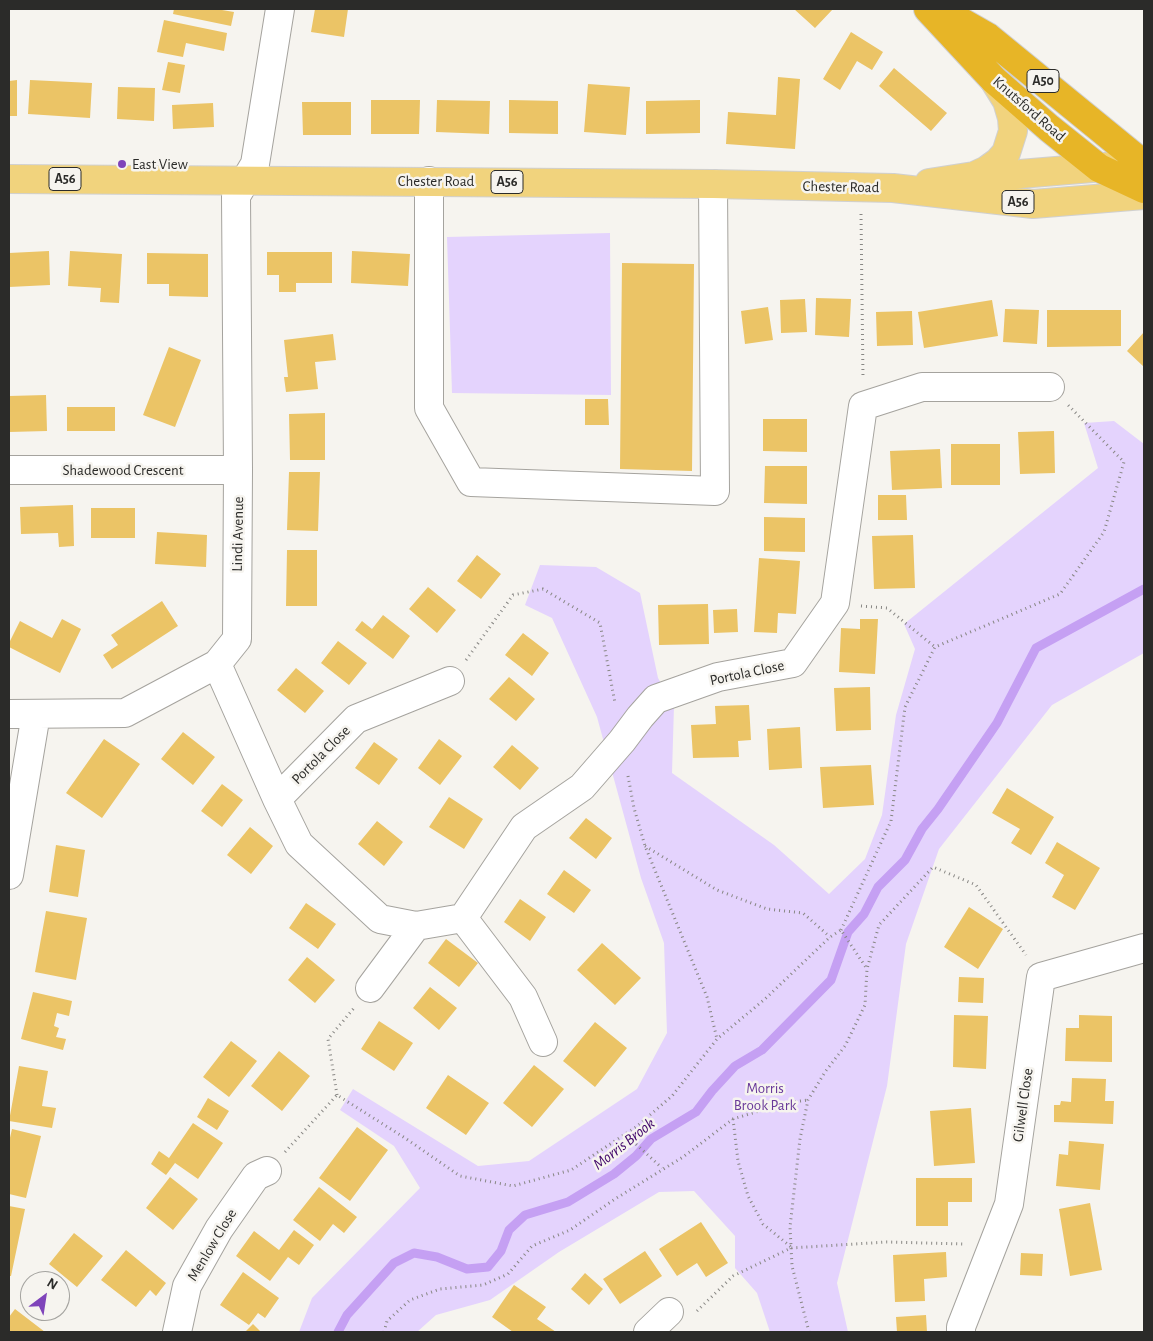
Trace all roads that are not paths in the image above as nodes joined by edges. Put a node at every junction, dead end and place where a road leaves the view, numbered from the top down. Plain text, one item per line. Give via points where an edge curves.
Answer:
1 (280, 9) edge
2 (928, 9) edge
3 (938, 9) edge
4 (994, 80) junction
5 (1143, 164) edge
6 (1099, 168) junction
7 (974, 176) junction
8 (9, 179) edge
9 (245, 180) junction
10 (429, 181) junction
11 (713, 184) junction
12 (892, 188) junction
13 (1144, 189) edge
14 (1144, 195) edge
15 (1050, 387) road end
16 (9, 470) edge
17 (238, 470) junction
18 (217, 664) junction
19 (450, 681) dead end
20 (9, 714) edge
21 (36, 714) junction
22 (277, 799) junction
23 (9, 875) edge
24 (463, 918) junction
25 (416, 926) junction
26 (1144, 948) edge
27 (370, 988) road end
28 (543, 1042) dead end
29 (267, 1171) road end
30 (669, 1312) dead end
31 (177, 1332) edge
32 (648, 1332) edge
33 (961, 1332) edge

1 - 9 street via 255,164
2 - 4 highway, Knutsford Road / A50
3 - 5 highway, Knutsford Road / A50 via 988,37
4 - 6 highway, Knutsford Road / A50
4 - 7 main road, A56 via 1007,101 1013,131 1006,153 987,170
5 - 6 main road, A56
6 - 7 main road, Chester Road / A56
6 - 13 highway, Knutsford Road / A50
7 - 12 main road, Chester Road / A56
8 - 9 main road, Chester Road / A56
9 - 10 main road, Chester Road / A56
9 - 17 street, Lindi Avenue via 236,196
10 - 11 main road, Chester Road / A56
10 - 11 street via 429,408 472,482 715,491
11 - 12 main road, Chester Road / A56
12 - 14 main road, Chester Road / A56 via 1033,204
15 - 24 street, Portola Close via 922,387 863,406 835,603 793,664 718,677 656,699 582,787 524,826
16 - 17 street, Shadewood Crescent
17 - 18 street, Lindi Avenue via 237,639
18 - 21 street, Lindi Avenue via 125,713
18 - 22 street, Portola Close
19 - 22 street, Portola Close via 356,719
20 - 21 street, Lindi Avenue
21 - 23 street
22 - 25 street, Portola Close via 299,844 380,919
24 - 25 street, Portola Close
24 - 28 street via 523,997
25 - 27 street
26 - 33 street, Gilwell Close via 1041,977 1009,1204
29 - 31 street, Menlow Close via 256,1176 214,1237 187,1286
30 - 32 street

